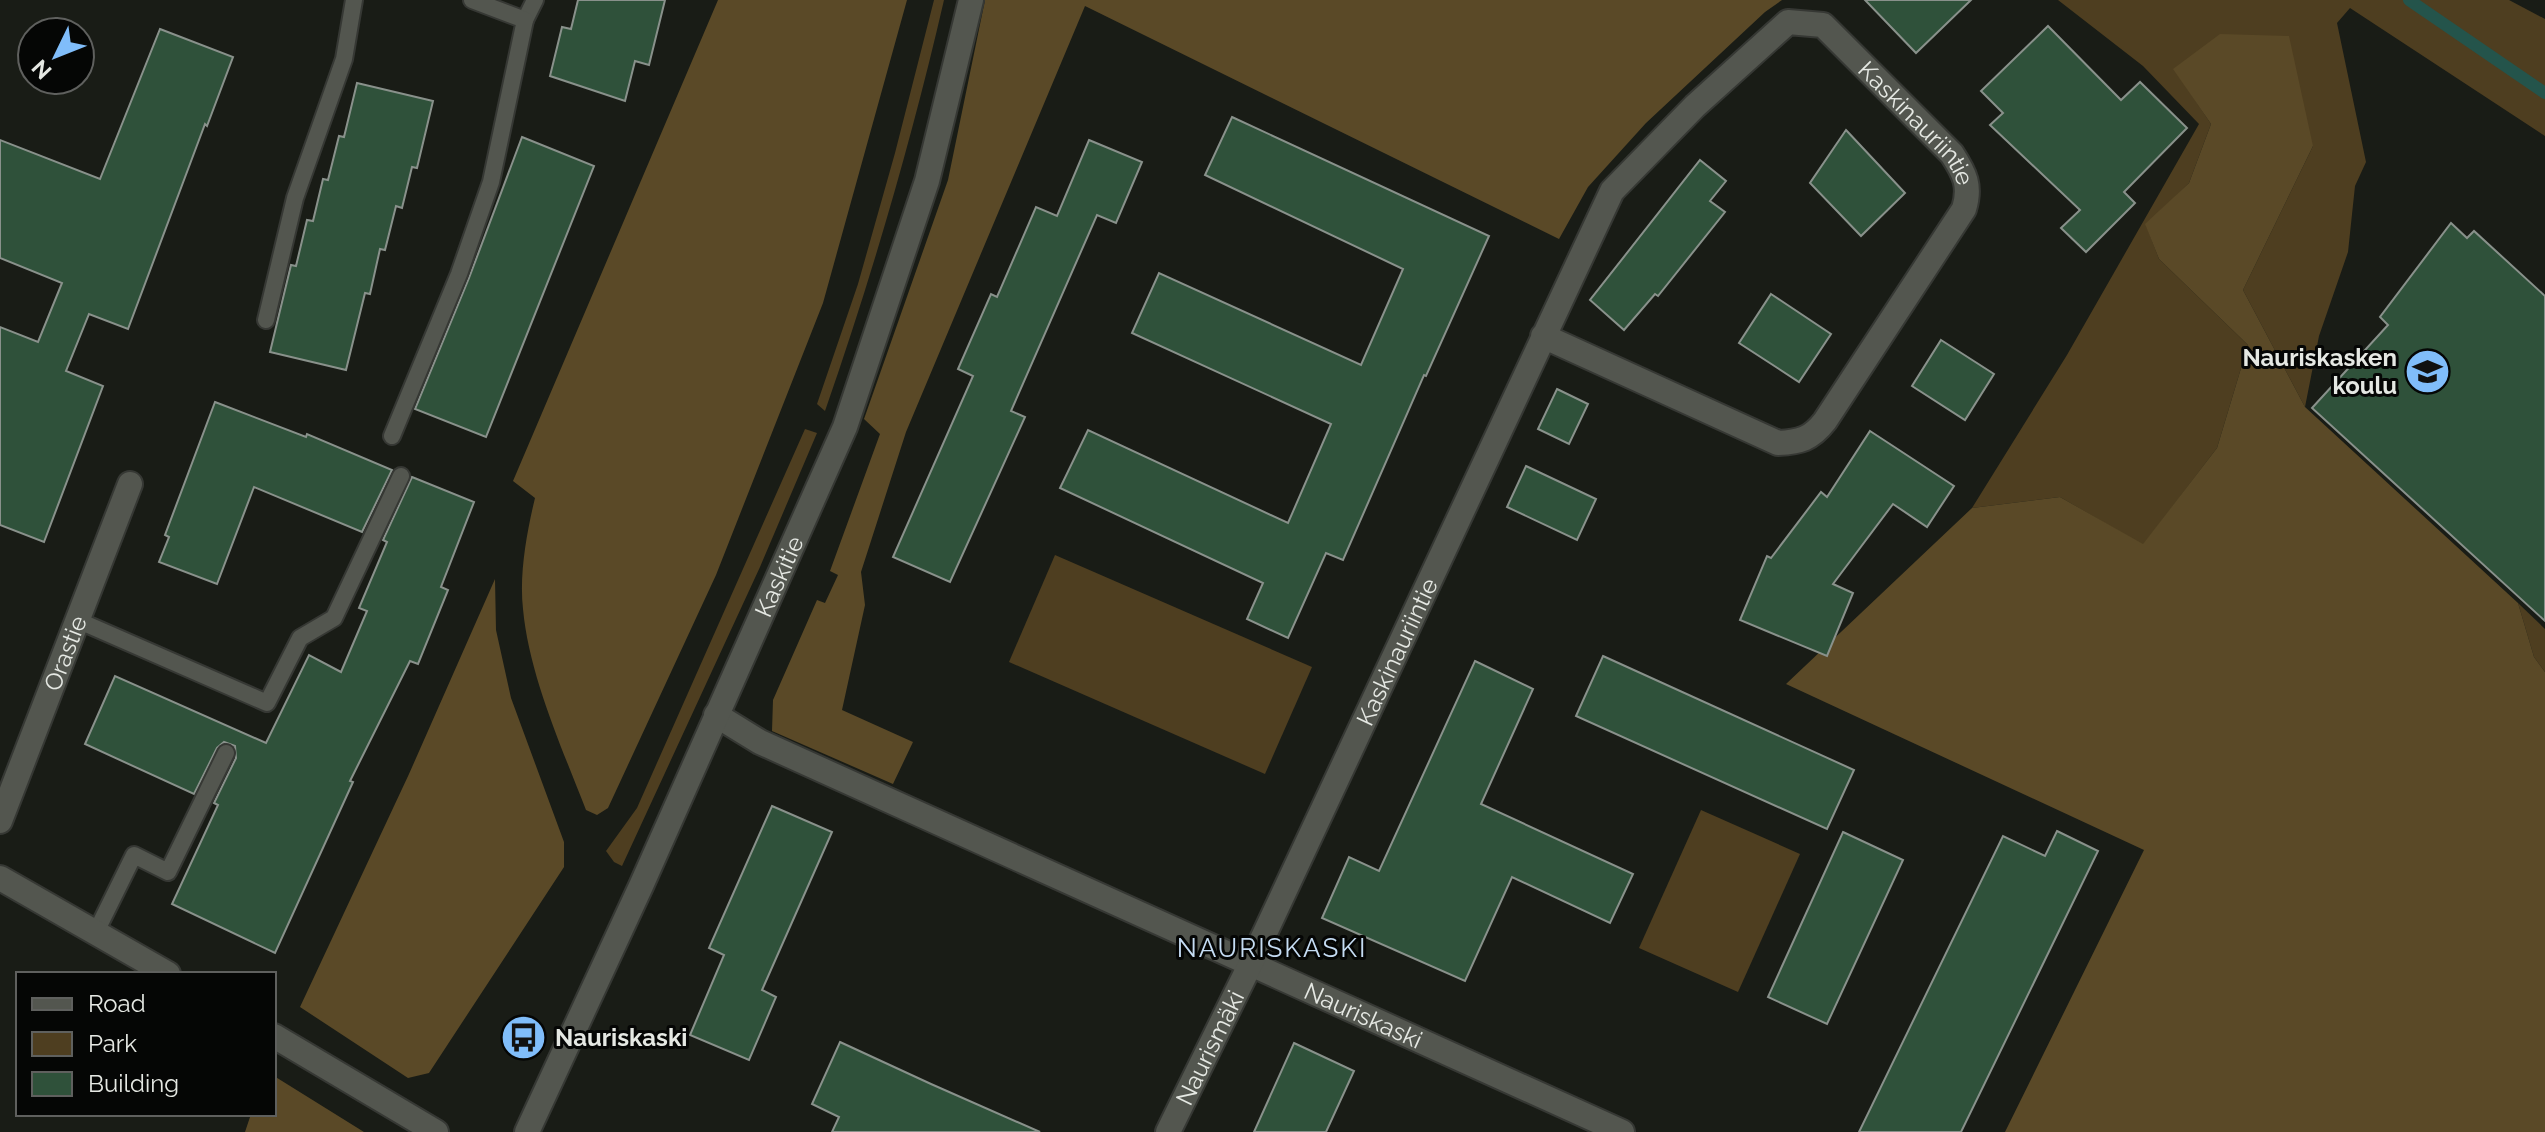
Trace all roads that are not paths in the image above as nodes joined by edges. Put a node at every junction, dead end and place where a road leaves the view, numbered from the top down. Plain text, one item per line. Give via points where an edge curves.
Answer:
1 (354, 0) edge
2 (472, 0) edge
3 (535, 0) edge
4 (971, 0) edge
5 (525, 20) junction
6 (266, 320) dead end
7 (1543, 336) junction
8 (392, 436) dead end
9 (401, 476) dead end
10 (130, 484) dead end
11 (77, 620) junction
12 (716, 715) junction
13 (226, 753) dead end
14 (0, 821) edge
15 (0, 878) edge
16 (96, 932) junction
17 (1250, 965) junction
18 (165, 972) edge
19 (276, 1037) edge
20 (436, 1132) edge
21 (527, 1132) edge
22 (1168, 1132) edge
23 (1622, 1132) edge

1 - 6 lane via 344,59 295,198
2 - 5 lane
3 - 5 lane
4 - 12 street, Kaskitie via 927,181 845,427
5 - 8 lane via 491,182
7 - 7 street, Kaskinauriintie via 1612,191 1788,22 1823,25 1964,172 1969,191 1964,209 1816,434 1800,442 1778,443
7 - 17 street, Kaskinauriintie
9 - 11 lane via 334,618 300,638 267,703
10 - 11 street, Orastie
11 - 14 street, Orastie
12 - 17 street, Nauriskaski via 760,742
12 - 21 street, Kaskitie
13 - 16 lane via 168,872 134,855
15 - 16 street
16 - 18 street
17 - 22 street, Naurismäki
17 - 23 street, Nauriskaski
19 - 20 street

